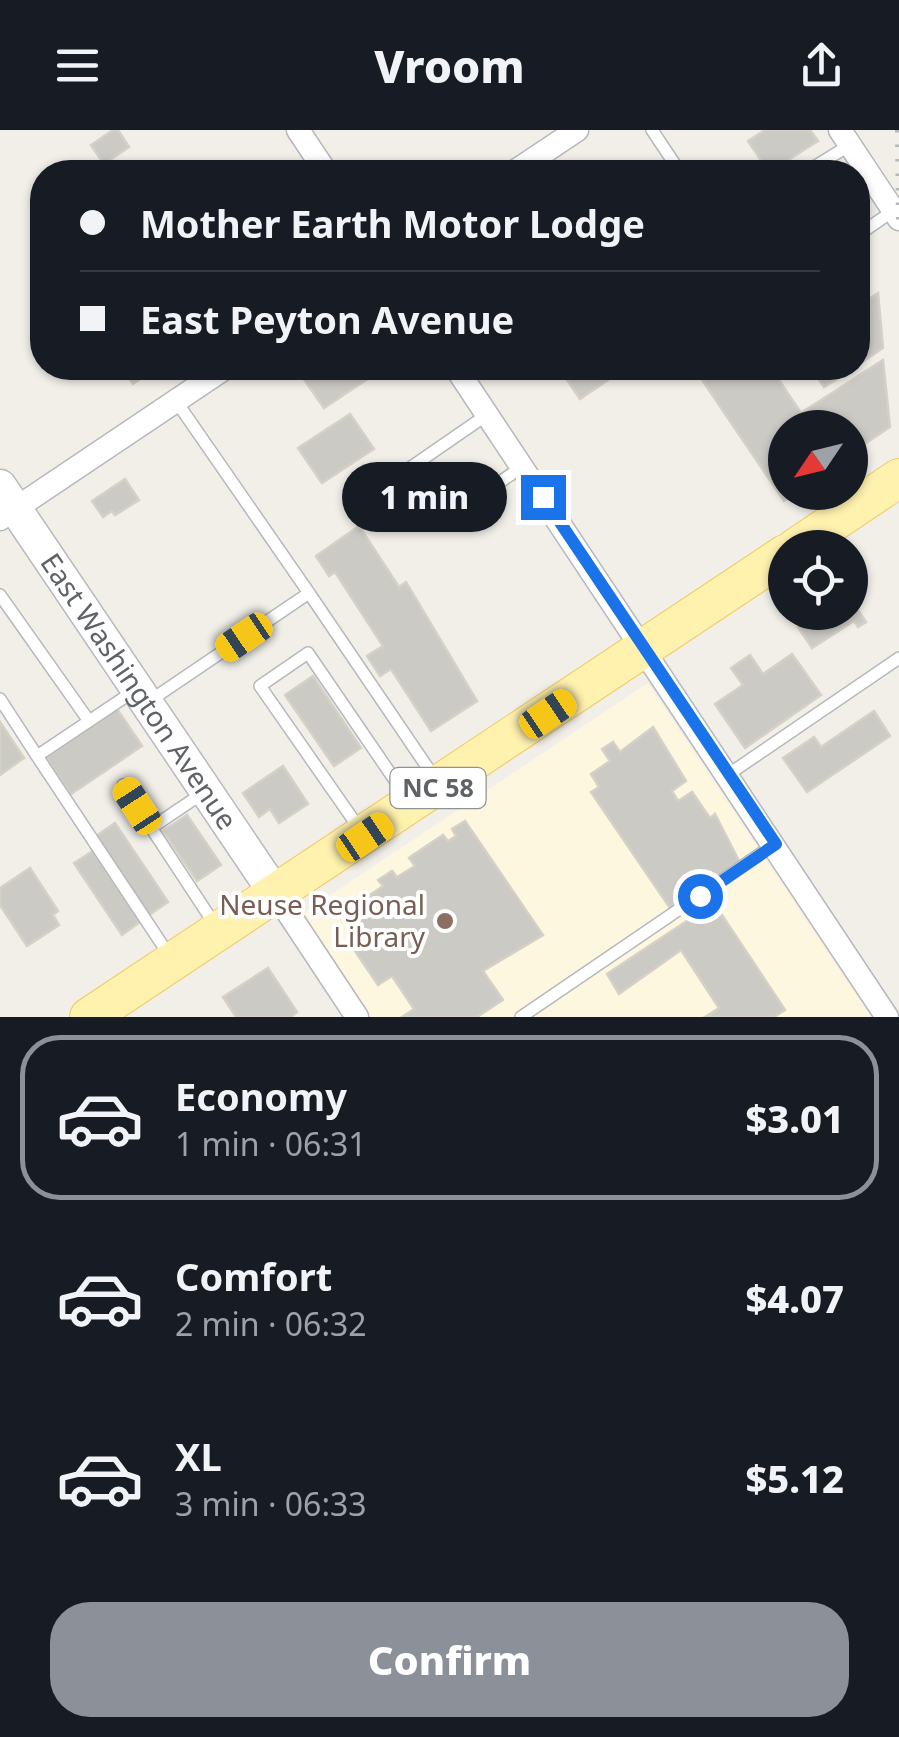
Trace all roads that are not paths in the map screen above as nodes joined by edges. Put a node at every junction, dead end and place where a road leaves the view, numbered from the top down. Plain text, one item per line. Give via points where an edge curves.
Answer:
1 (298, 130) edge
2 (577, 130) edge
3 (652, 130) edge
4 (845, 138) edge
5 (318, 160) edge
6 (532, 160) edge
7 (672, 160) edge
8 (820, 160) edge
9 (860, 160) edge
10 (870, 176) edge
11 (896, 215) edge
12 (870, 229) edge
13 (207, 380) edge
14 (464, 380) edge
15 (176, 400) junction
16 (488, 414) junction
17 (523, 466) junction
18 (899, 478) edge
19 (5, 505) edge
20 (822, 530) edge
21 (768, 565) edge
22 (309, 593) junction
23 (0, 595) edge
24 (645, 648) junction
25 (899, 658) edge
26 (142, 696) junction
27 (0, 699) edge
28 (89, 721) junction
29 (37, 756) junction
30 (729, 774) junction
31 (123, 784) dead end
32 (206, 791) junction
33 (426, 796) junction
34 (151, 828) junction
35 (365, 837) junction
36 (776, 844) junction
37 (277, 896) junction
38 (220, 933) junction
39 (174, 962) junction
40 (89, 1017) edge
41 (357, 1017) edge
42 (521, 1017) edge
43 (887, 1017) edge

1 - 5 street
2 - 6 street
3 - 7 lane
4 - 8 lane
4 - 9 street
10 - 11 street
11 - 12 lane
13 - 15 street
14 - 16 street
15 - 19 street
15 - 22 lane
16 - 17 street
16 - 17 lane via 391,481 414,517 449,518
17 - 24 street
18 - 20 main road
19 - 26 street, East Washington Avenue
21 - 24 main road, NC 58
22 - 26 lane
22 - 33 lane
23 - 28 lane
24 - 30 street
24 - 33 main road, NC 58
25 - 30 lane
26 - 28 lane
26 - 32 street, East Washington Avenue
27 - 29 lane
28 - 29 lane
29 - 39 lane
30 - 36 street
31 - 34 lane
32 - 34 lane
32 - 37 street, East Washington Avenue
33 - 35 main road, NC 58
33 - 35 lane via 308,653 260,686
34 - 38 lane
35 - 37 main road, NC 58
36 - 42 lane
36 - 43 street
37 - 38 main road, NC 58
37 - 41 street
38 - 39 main road, NC 58
39 - 40 main road, NC 58

